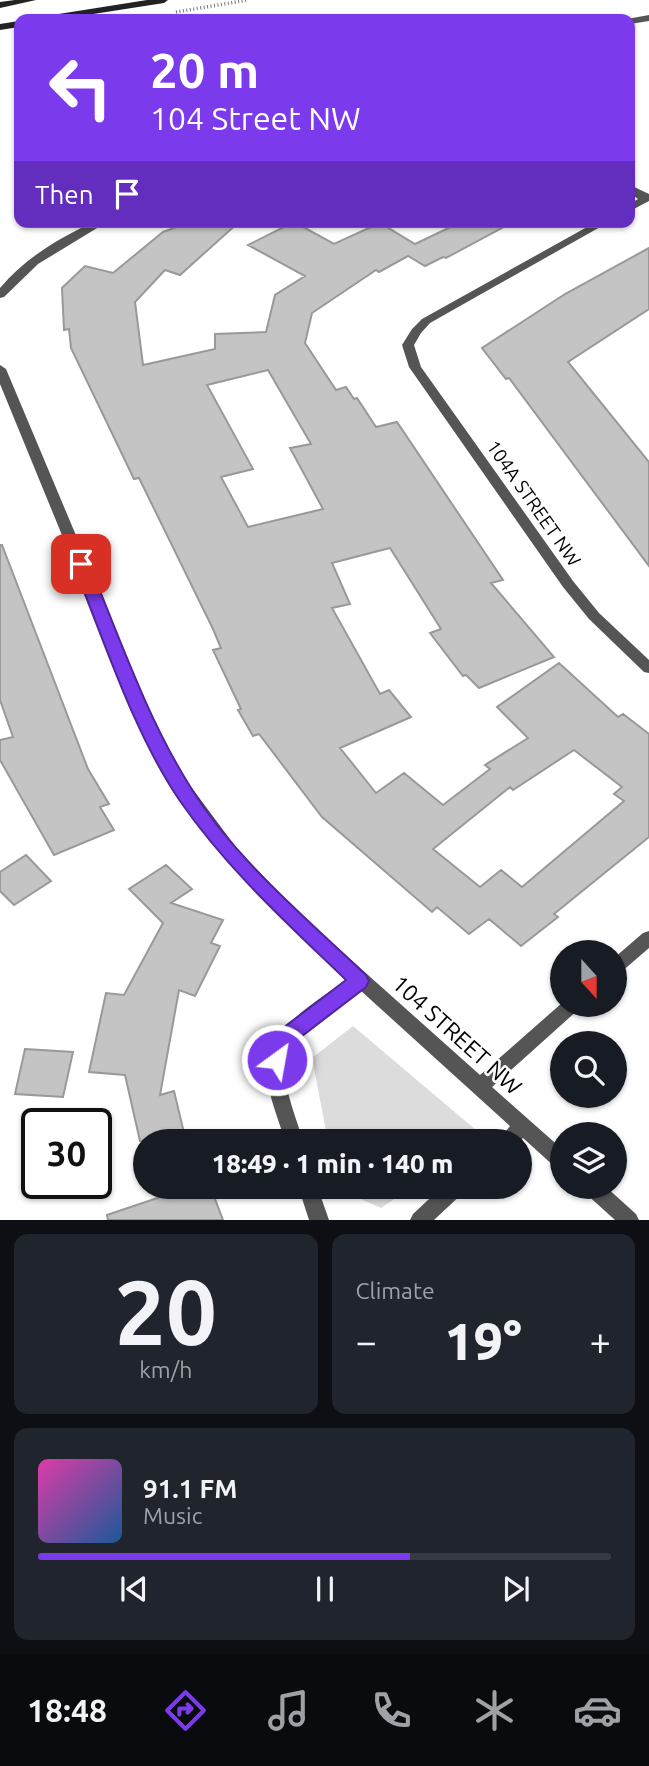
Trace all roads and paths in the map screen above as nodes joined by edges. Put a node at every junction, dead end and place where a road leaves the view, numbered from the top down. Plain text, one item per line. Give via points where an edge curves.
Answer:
1 (32, 0) edge
2 (164, 0) edge
3 (248, 0) edge
4 (0, 5) edge
5 (170, 13) dead end
6 (77, 14) edge
7 (90, 228) edge
8 (593, 228) edge
9 (0, 295) edge
10 (0, 369) edge
11 (649, 668) edge
12 (649, 938) edge
13 (627, 957) edge
14 (359, 981) junction
15 (558, 1017) edge
16 (479, 1087) junction
17 (523, 1126) junction
18 (291, 1129) edge
19 (520, 1129) edge
20 (550, 1150) edge
21 (312, 1199) edge
22 (443, 1199) edge
23 (606, 1199) edge
24 (319, 1220) edge
25 (420, 1220) edge
26 (629, 1220) edge

1 - 4 main road
2 - 6 main road
3 - 5 path
7 - 9 street via 50,248
8 - 11 street, 104A STREET NW via 426,321 408,345 415,367 568,584
10 - 14 street, 104 STREET NW via 169,768 245,871
12 - 13 street
14 - 16 street, 104 STREET NW
14 - 18 street via 281,1046 278,1080
15 - 16 street
16 - 17 street, 104 STREET NW
17 - 19 street
17 - 20 street, 104 STREET NW
21 - 24 street
22 - 25 street
23 - 26 street

